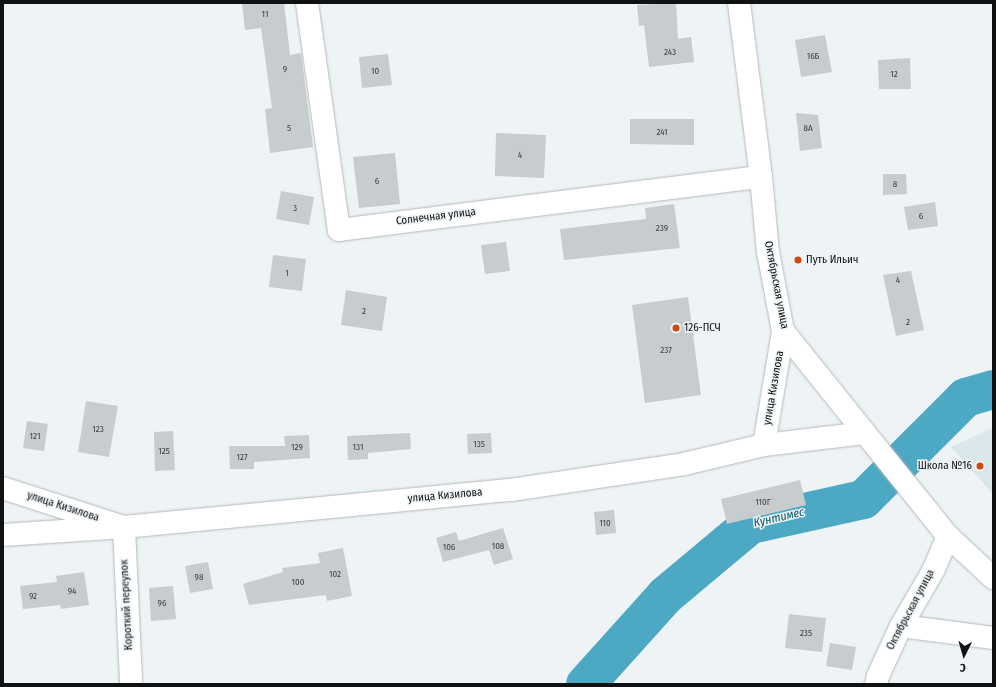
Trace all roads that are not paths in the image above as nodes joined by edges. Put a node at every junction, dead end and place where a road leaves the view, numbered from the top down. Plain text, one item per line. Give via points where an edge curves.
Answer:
1 (307, 3) edge
2 (739, 3) edge
3 (761, 177) junction
4 (783, 331) junction
5 (864, 433) junction
6 (764, 445) junction
7 (3, 488) edge
8 (124, 527) junction
9 (3, 535) edge
10 (948, 536) junction
11 (993, 578) edge
12 (901, 626) junction
13 (993, 638) edge
14 (131, 684) edge
15 (876, 684) edge

1 - 3 street, Солнечная улица via 339,230
2 - 3 street, Октябрьская улица
3 - 4 street, Октябрьская улица via 768,252
4 - 5 street, Октябрьская улица
4 - 6 street, улица Кизилова
5 - 6 street, улица Кизилова
5 - 10 street, Октябрьская улица
6 - 8 street, улица Кизилова via 684,464 511,490
7 - 8 street, улица Кизилова
8 - 9 street, улица Кизилова
8 - 14 street, Короткий переулок
10 - 11 street, Октябрьская улица
10 - 12 street, Октябрьская улица via 934,569
12 - 13 street
12 - 15 street, Октябрьская улица

